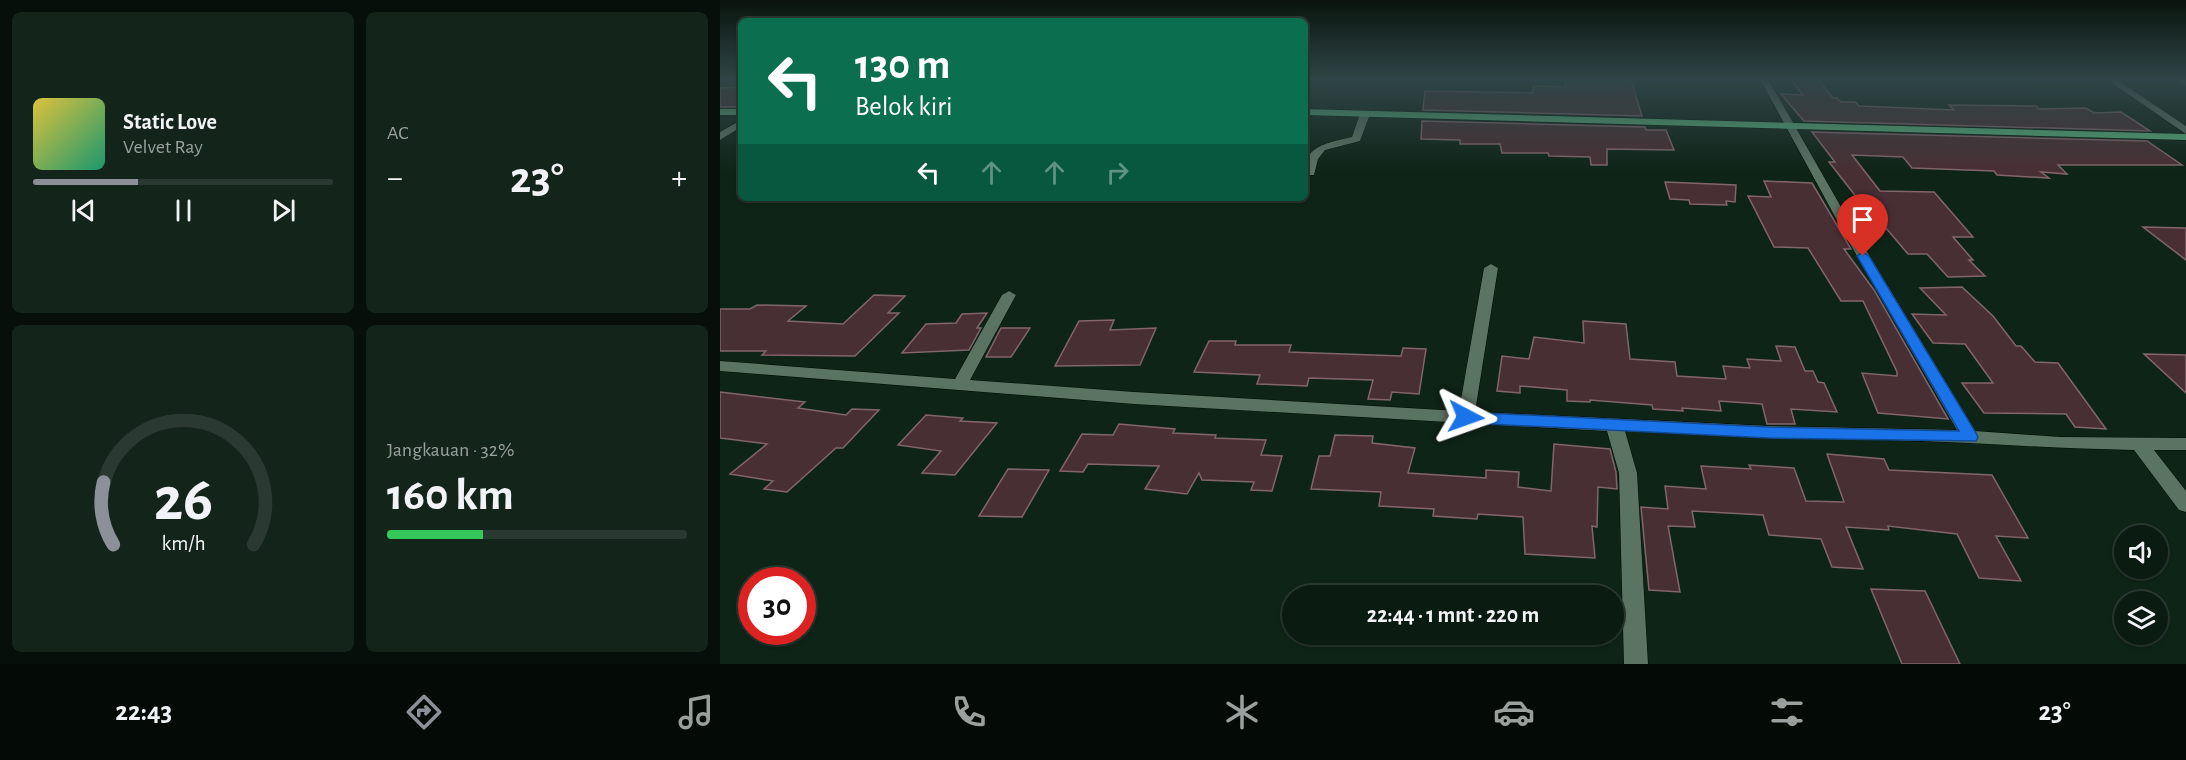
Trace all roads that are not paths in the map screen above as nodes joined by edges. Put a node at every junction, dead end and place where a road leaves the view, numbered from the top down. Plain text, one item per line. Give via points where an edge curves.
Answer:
1 (1780, 110) edge
2 (2155, 110) edge
3 (720, 112) edge
4 (738, 112) edge
5 (1308, 112) edge
6 (1365, 114) junction
7 (738, 125) edge
8 (1789, 126) junction
9 (2186, 131) edge
10 (720, 137) edge
11 (2186, 137) edge
12 (1310, 173) dead end
13 (1491, 268) dead end
14 (1009, 295) dead end
15 (720, 366) edge
16 (960, 384) junction
17 (1466, 417) junction
18 (1614, 425) junction
19 (1970, 437) junction
20 (2139, 444) junction
21 (2186, 444) edge
22 (2186, 506) edge
23 (1636, 664) edge

1 - 8 street
2 - 9 street
3 - 4 main road
5 - 6 main road
6 - 8 main road
6 - 12 street via 1357,138 1321,148
7 - 10 street
8 - 11 main road
8 - 19 street
13 - 17 street
14 - 16 street
15 - 16 street
16 - 17 street
17 - 18 street
18 - 19 street
18 - 23 street via 1628,473
19 - 20 street
20 - 21 street
20 - 22 street

